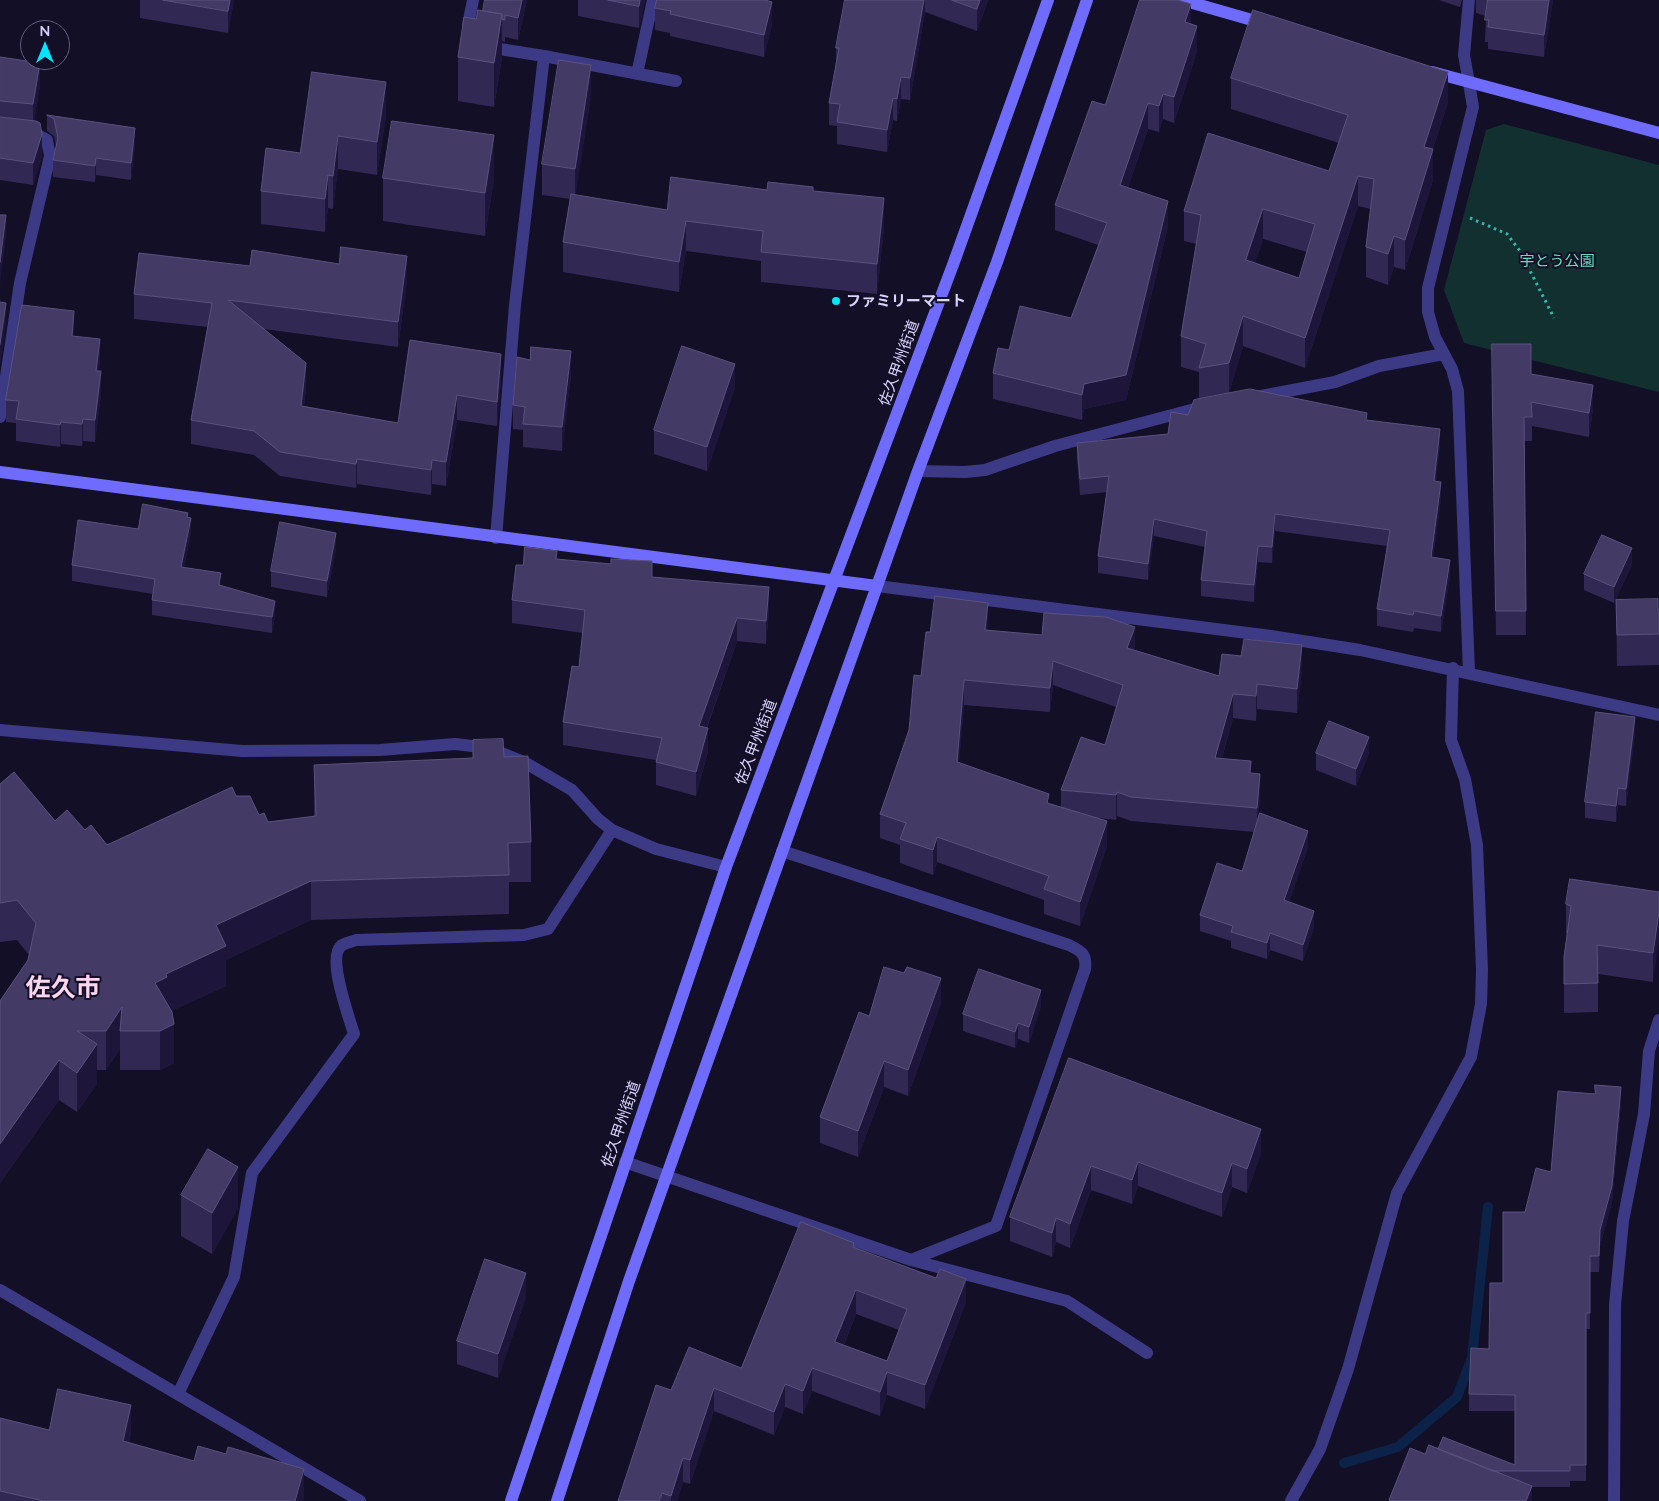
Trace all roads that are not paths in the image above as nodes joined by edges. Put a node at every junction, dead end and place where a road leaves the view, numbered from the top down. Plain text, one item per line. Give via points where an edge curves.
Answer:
1 (473, 0) edge
2 (653, 0) edge
3 (1048, 0) edge
4 (1088, 0) edge
5 (1182, 0) edge
6 (1469, 0) edge
7 (1278, 28) edge
8 (544, 56) junction
9 (1422, 69) edge
10 (637, 74) junction
11 (676, 81) dead end
12 (1470, 83) junction
13 (0, 131) edge
14 (1659, 133) edge
15 (1444, 354) junction
16 (1240, 400) edge
17 (1222, 403) edge
18 (0, 417) edge
19 (918, 471) junction
20 (0, 472) edge
21 (496, 538) junction
22 (835, 582) junction
23 (877, 586) junction
24 (1453, 668) junction
25 (1468, 672) junction
26 (1659, 716) edge
27 (0, 730) edge
28 (612, 830) junction
29 (782, 851) junction
30 (726, 867) junction
31 (1659, 1020) edge
32 (625, 1162) junction
33 (666, 1178) junction
34 (911, 1260) junction
35 (0, 1290) edge
36 (1147, 1353) dead end
37 (178, 1394) junction
38 (360, 1501) edge
39 (511, 1501) edge
40 (557, 1501) edge
41 (1291, 1501) edge
42 (1614, 1501) edge

1 - 8 street via 468,25 470,36 480,46
2 - 10 street
3 - 22 main road, 佐久甲州街道
4 - 19 main road via 997,262
5 - 7 main road
6 - 12 street via 1464,55
8 - 10 street
8 - 21 street via 515,305
9 - 12 main road
10 - 11 street
12 - 14 main road
12 - 15 street via 1474,107 1428,288 1428,312
13 - 18 street via 38,135 47,140 50,156 20,283
15 - 16 street via 1379,366 1335,382
15 - 25 street via 1452,369 1460,410
17 - 19 street via 1055,446 985,470
19 - 23 main road
20 - 21 main road
21 - 22 main road
22 - 23 main road
22 - 30 main road, 佐久甲州街道
23 - 24 street via 1271,636
23 - 29 main road
24 - 25 street
24 - 41 street via 1450,740 1465,779 1477,844 1482,970 1477,1032 1471,1057 1397,1193 1348,1369 1320,1449
25 - 26 street
27 - 28 street via 242,751 380,750 455,744 489,748 524,762 572,790
28 - 30 street via 656,849
28 - 37 street via 548,929 524,935 356,940 341,946 335,957 354,1034 252,1173 234,1277
29 - 33 main road
29 - 34 street via 1069,944 1082,951 1086,960 996,1226
30 - 32 main road, 佐久甲州街道
31 - 42 street via 1649,1051 1644,1114 1623,1221 1615,1305
32 - 33 street
32 - 39 main road, 佐久甲州街道
33 - 34 street via 746,1202
33 - 40 main road
34 - 36 street via 1067,1301
35 - 37 street
37 - 38 street

